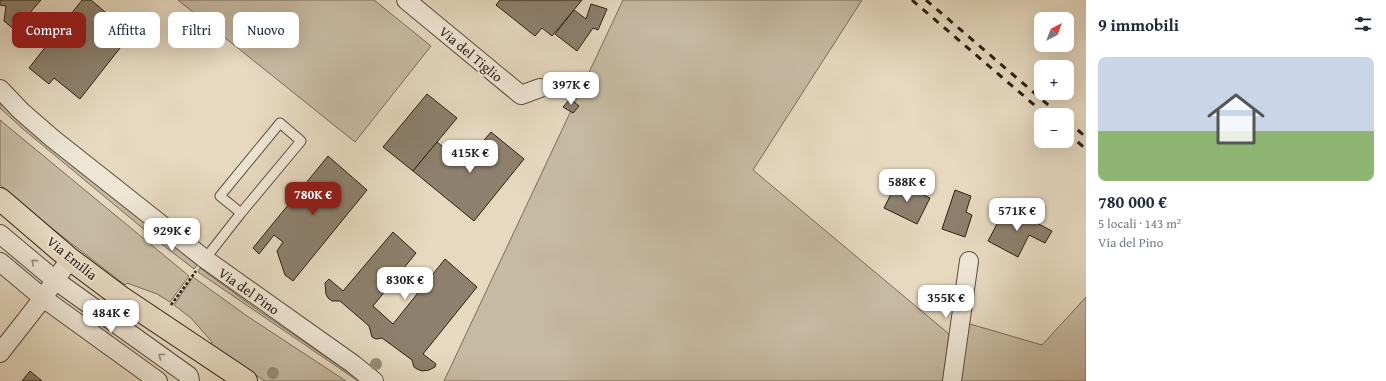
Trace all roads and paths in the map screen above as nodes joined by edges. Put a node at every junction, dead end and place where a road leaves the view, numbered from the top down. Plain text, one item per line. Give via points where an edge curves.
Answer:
1 (406, 0) edge
2 (540, 88) dead end
3 (0, 89) edge
4 (0, 199) edge
5 (240, 213) junction
6 (0, 234) edge
7 (70, 259) junction
8 (969, 261) dead end
9 (0, 262) edge
10 (200, 266) junction
11 (55, 280) junction
12 (43, 298) junction
13 (171, 304) dead end
14 (129, 334) junction
15 (117, 351) junction
16 (0, 353) edge
17 (158, 381) edge
18 (190, 381) edge
19 (246, 381) edge
20 (374, 381) edge
21 (952, 381) edge

1 - 2 street, Via del Tiglio via 521,94
3 - 10 street, Via del Pino via 21,111
4 - 7 main road, Via Emilia
5 - 5 lane via 301,140 280,123 220,196
5 - 10 lane
11 -> 6 street
7 - 11 street
7 - 19 main road, Via Emilia via 122,298
8 - 21 street
9 - 12 street
10 - 13 path
10 - 20 street, Via del Pino via 353,364
11 - 12 street
11 - 14 street
12 - 15 street
12 - 16 street
14 - 15 street
18 -> 14 street via 188,376
15 - 17 street

